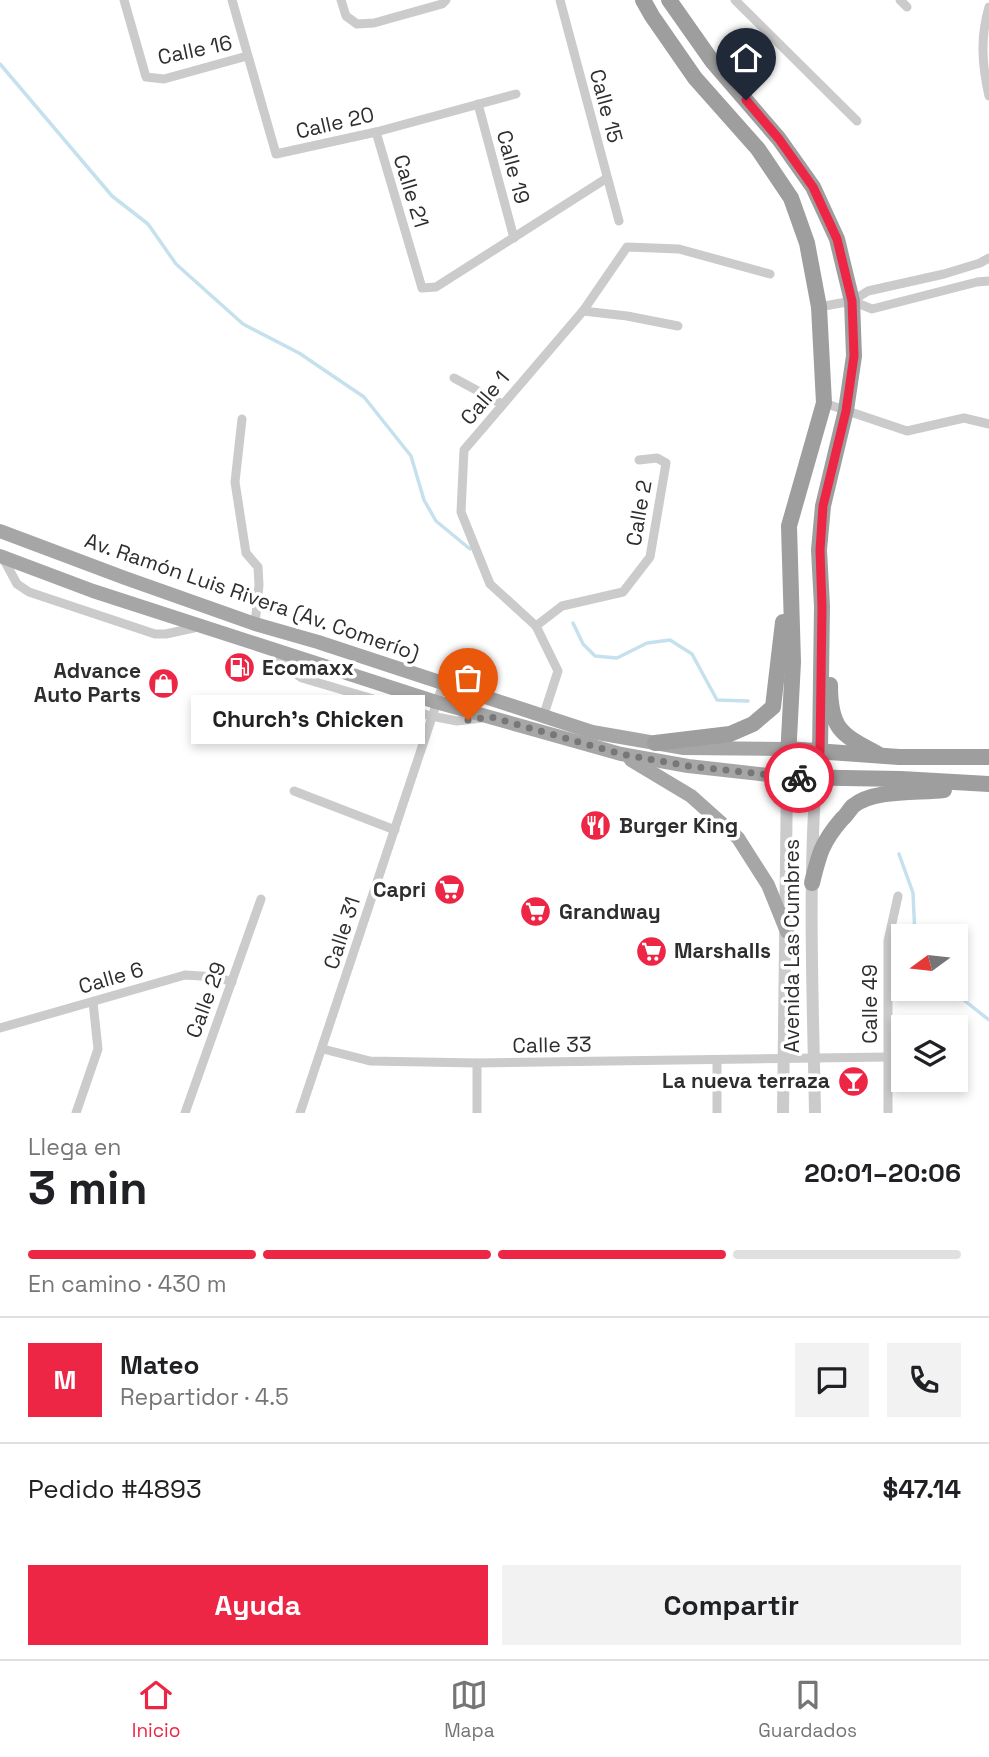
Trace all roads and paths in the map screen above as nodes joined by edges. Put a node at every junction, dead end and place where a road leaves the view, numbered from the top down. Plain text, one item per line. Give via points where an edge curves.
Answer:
1 (124, 0) edge
2 (232, 0) edge
3 (341, 0) edge
4 (446, 0) edge
5 (560, 0) edge
6 (643, 0) edge
7 (669, 0) edge
8 (735, 0) edge
9 (989, 6) edge
10 (982, 53) junction
11 (247, 56) junction
12 (989, 68) edge
13 (516, 94) dead end
14 (989, 96) edge
15 (478, 104) junction
16 (858, 121) dead end
17 (376, 132) junction
18 (607, 178) junction
19 (619, 221) dead end
20 (514, 238) junction
21 (989, 258) edge
22 (414, 261) joint
23 (769, 274) dead end
24 (989, 281) edge
25 (852, 301) junction
26 (819, 307) junction
27 (583, 311) junction
28 (678, 326) dead end
29 (454, 378) dead end
30 (824, 403) junction
31 (502, 404) junction
32 (846, 411) junction
33 (242, 419) dead end
34 (989, 424) edge
35 (639, 460) dead end
36 (0, 531) edge
37 (790, 546) junction
38 (1, 556) edge
39 (821, 576) junction
40 (254, 624) junction
41 (203, 626) junction
42 (536, 626) junction
43 (273, 649) junction
44 (443, 684) junction
45 (436, 702) junction
46 (431, 716) junction
47 (491, 717) junction
48 (543, 717) junction
49 (655, 743) junction
50 (787, 749) junction
51 (820, 751) junction
52 (621, 754) junction
53 (878, 754) junction
54 (989, 757) edge
55 (787, 777) junction
56 (816, 778) junction
57 (987, 784) edge
58 (294, 791) dead end
59 (395, 830) junction
60 (812, 883) junction
61 (898, 897) dead end
62 (261, 899) dead end
63 (787, 932) junction
64 (232, 982) junction
65 (93, 1002) junction
66 (0, 1028) edge
67 (323, 1049) junction
68 (888, 1057) junction
69 (783, 1058) junction
70 (814, 1058) junction
71 (717, 1061) junction
72 (477, 1063) junction
73 (76, 1113) edge
74 (185, 1113) edge
75 (300, 1113) edge
76 (477, 1113) edge
77 (717, 1113) edge
78 (783, 1113) edge
79 (815, 1113) edge
80 (888, 1113) edge

1 - 11 street, Calle 16 via 146,77 164,79
2 - 11 street, Calle 20
3 - 4 street via 346,16 357,24
5 - 18 street, Calle 15
6 - 26 highway, Avenida Las Cumbres via 695,78 758,149 791,198 807,243
7 - 25 highway, Avenida Las Cumbres via 813,187 837,239
8 - 16 street
9 - 10 street
10 - 12 street
10 - 14 street
11 - 17 street, Calle 20 via 276,154
13 - 15 street, Calle 20
15 - 17 street, Calle 20
15 - 20 street, Calle 19
17 - 22 street, Calle 21
18 - 19 street, Calle 15
18 - 20 street, Calle 19
20 - 22 street, Calle 19 via 436,287 422,288
21 - 25 street via 944,274 868,291
23 - 27 street, Calle 1 via 679,249 627,247
24 - 25 street via 872,309
25 - 26 street
25 - 32 highway, Avenida Las Cumbres via 854,356
26 - 30 highway, Avenida Las Cumbres
27 - 28 street
27 - 31 street, Calle 1
29 - 31 street
30 - 32 street
30 - 37 highway, Avenida Las Cumbres via 789,526
31 - 42 street, Calle 1 via 464,450 461,512 490,584
32 - 34 street via 908,431 964,418
32 - 39 highway, Avenida Las Cumbres via 823,506
33 - 40 street via 235,482 246,553 258,567
35 - 42 street, Calle 2 via 657,457 666,463 650,557 623,592 562,606
36 - 40 main road, Av. Ramón Luis Rivera (Av. Comerío)
37 - 49 highway via 773,708 730,734
37 - 50 highway, Avenida Las Cumbres via 793,662
38 - 41 main road, Av. Ramón Luis Rivera (Av. Comerío)
38 - 41 street via 17,584 29,592 155,634
39 - 51 highway, Avenida Las Cumbres
39 - 53 highway via 830,627 833,716 846,737
40 - 44 main road, Av. Ramón Luis Rivera (Av. Comerío)
41 - 43 main road, Av. Ramón Luis Rivera (Av. Comerío)
42 - 48 street, Calle 1 via 558,671
43 - 45 main road, Av. Ramón Luis Rivera (Av. Comerío)
43 - 46 street via 285,667 302,678
44 - 45 street, Calle 31
44 - 48 main road, Av. Ramón Luis Rivera (Av. Comerío)
45 - 46 street, Calle 31
45 - 47 main road, Av. Ramón Luis Rivera (Av. Comerío)
46 - 47 street via 457,721
46 - 59 street, Calle 31
47 - 52 main road, Av. Ramón Luis Rivera (Av. Comerío)
48 - 49 main road, Av. Ramón Luis Rivera (Av. Comerío) via 592,732
49 - 50 main road, Av. Ramón Luis Rivera (Av. Comerío) via 684,748
50 - 51 highway, Av. Ramón Luis Rivera (Av. Comerío)
50 - 55 highway, Avenida Las Cumbres
51 - 53 highway, Av. Ramón Luis Rivera (Av. Comerío)
51 - 56 highway, Avenida Las Cumbres
52 - 55 main road, Av. Ramón Luis Rivera (Av. Comerío)
52 - 63 main road via 691,796 738,838 768,885
53 - 54 highway, Av. Ramón Luis Rivera (Av. Comerío)
55 - 56 highway, Av. Ramón Luis Rivera (Av. Comerío)
55 - 63 street, Avenida Las Cumbres
56 - 57 highway, Av. Ramón Luis Rivera (Av. Comerío)
56 - 60 street, Avenida Las Cumbres
57 - 60 highway via 890,794 853,806 830,831
58 - 59 street
59 - 67 street, Calle 31
60 - 70 street, Avenida Las Cumbres
61 - 68 street, Calle 49 via 888,941
62 - 64 street, Calle 29
63 - 69 street, Avenida Las Cumbres
64 - 65 street, Calle 6 via 185,975
64 - 74 street, Calle 29
65 - 66 street, Calle 6
65 - 73 street via 98,1049
67 - 72 street, Calle 33 via 370,1061
67 - 75 street, Calle 31
68 - 70 street, Calle 33
68 - 80 street, Calle 49
69 - 70 street, Calle 33
69 - 71 street, Calle 33
69 - 78 street, Avenida Las Cumbres
70 - 79 street, Avenida Las Cumbres
71 - 72 street, Calle 33
71 - 77 street
72 - 76 street

